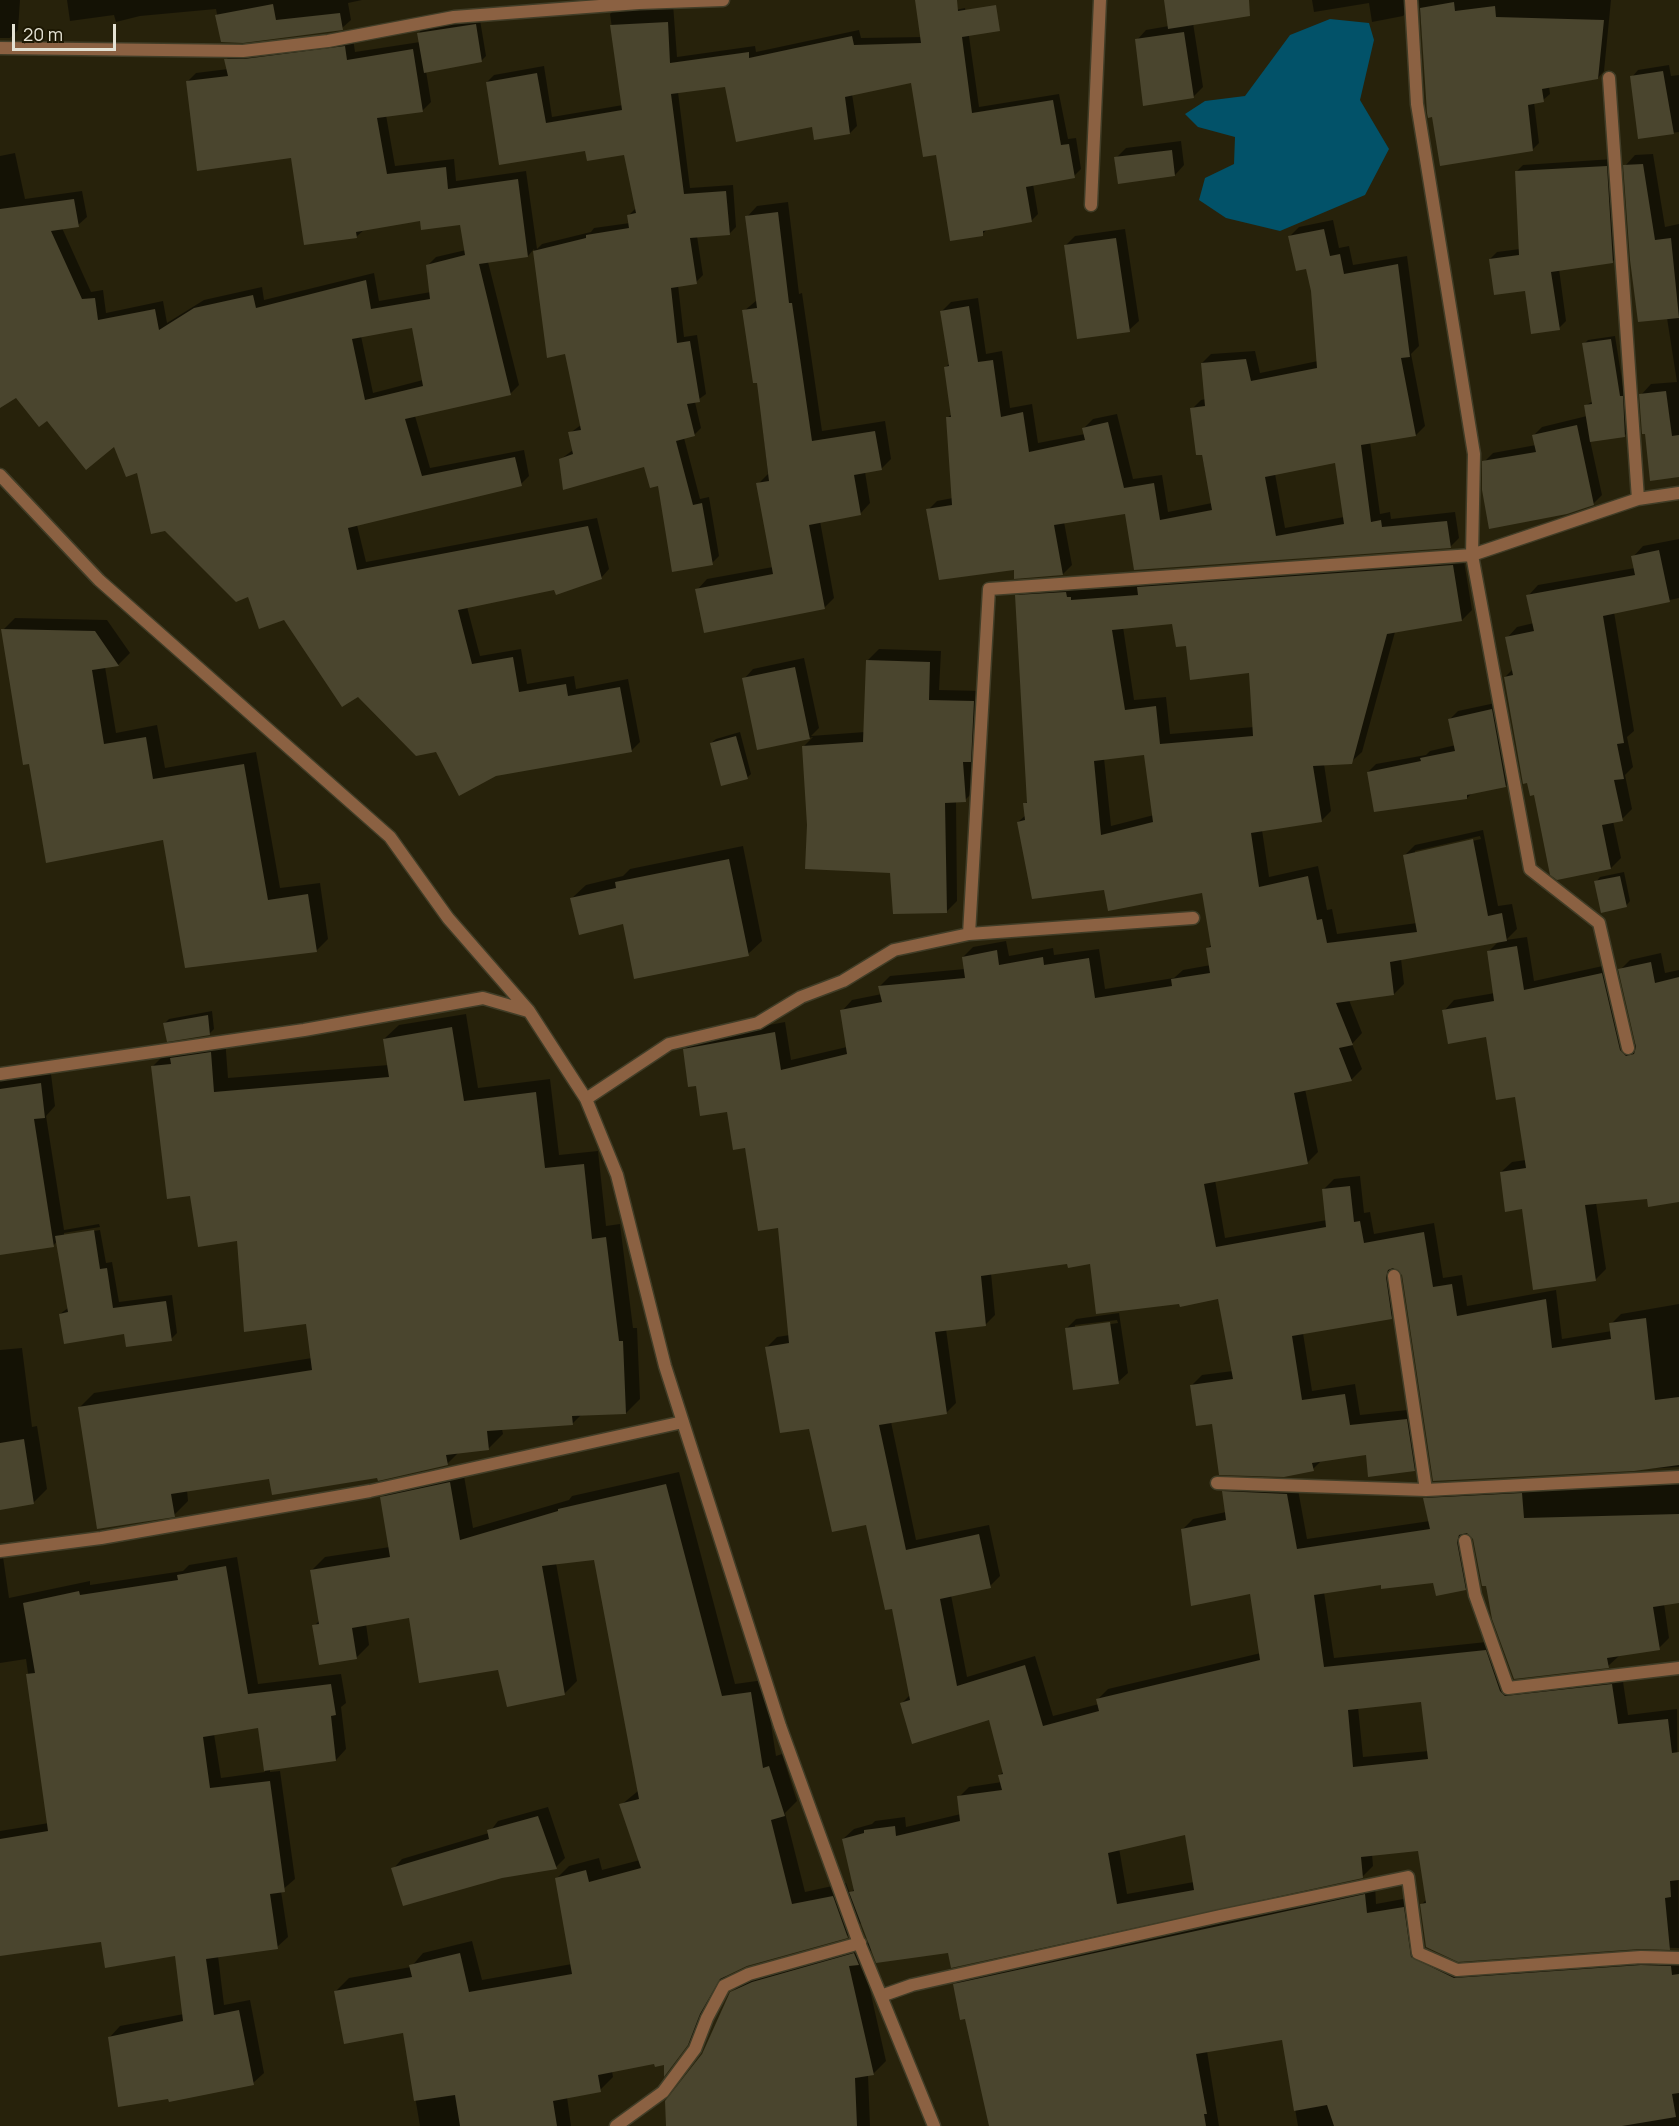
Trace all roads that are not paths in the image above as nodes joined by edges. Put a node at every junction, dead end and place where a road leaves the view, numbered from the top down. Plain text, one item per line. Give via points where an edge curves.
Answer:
1 (723, 0) edge
2 (1100, 0) edge
3 (1411, 0) edge
4 (0, 48) edge
5 (1609, 78) dead end
6 (1091, 205) dead end
7 (0, 475) edge
8 (1679, 493) edge
9 (1638, 499) junction
10 (1472, 555) junction
11 (1193, 918) dead end
12 (969, 934) junction
13 (529, 1011) junction
14 (1628, 1048) dead end
15 (0, 1074) edge
16 (586, 1099) junction
17 (1394, 1276) dead end
18 (683, 1422) junction
19 (1679, 1477) edge
20 (1217, 1483) dead end
21 (1426, 1490) junction
22 (1465, 1540) dead end
23 (0, 1551) edge
24 (1679, 1668) edge
25 (860, 1943) junction
26 (1679, 1958) edge
27 (881, 1996) junction
28 (616, 2126) edge
29 (934, 2126) edge

1 - 4 street via 454,17 328,41 243,51
2 - 6 street
3 - 10 street via 1417,104 1474,454
5 - 9 street
7 - 13 street via 99,580 390,837 448,918
8 - 9 street
9 - 10 street
10 - 12 street via 989,589
10 - 14 street via 1530,869 1599,923
11 - 12 street
12 - 16 street via 894,950 843,981 801,997 758,1023 669,1044
13 - 15 street via 483,998 304,1030
13 - 16 street
16 - 18 street via 617,1174
17 - 21 street
18 - 23 street via 370,1491 100,1538
18 - 25 street via 780,1726
19 - 21 street
20 - 21 street
22 - 24 street via 1475,1595 1508,1688
25 - 27 street
25 - 28 street via 749,1974 724,1986 695,2049 663,2092
26 - 27 street via 1641,1957 1456,1970 1418,1953 1408,1877 1185,1923 912,1985
27 - 29 street

